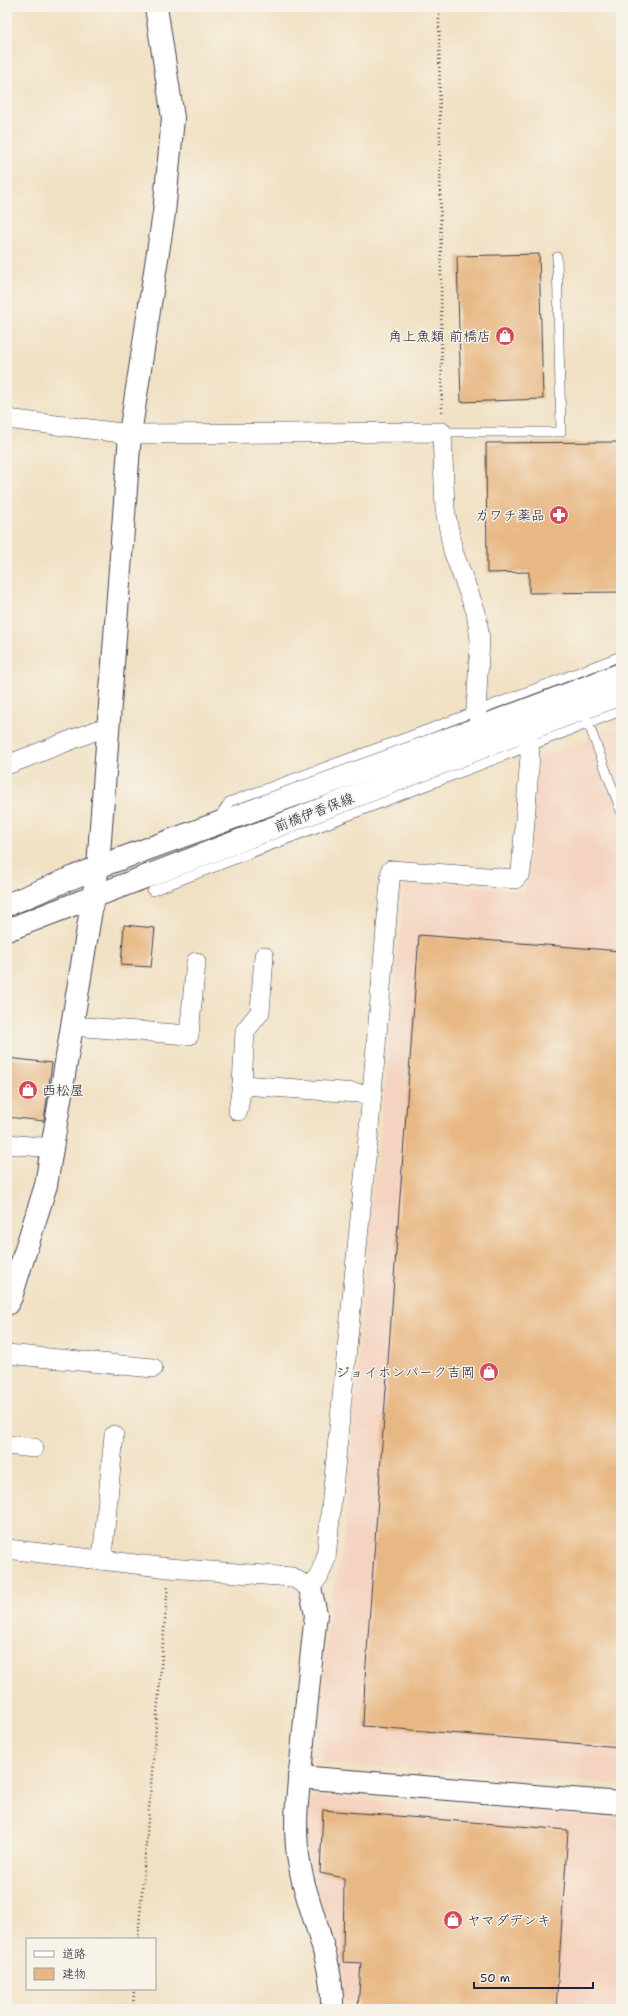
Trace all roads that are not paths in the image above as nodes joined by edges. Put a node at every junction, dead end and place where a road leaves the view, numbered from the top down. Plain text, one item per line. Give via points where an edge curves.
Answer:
1 (156, 7) edge
2 (558, 257) dead end
3 (7, 419) edge
4 (442, 432) junction
5 (130, 434) junction
6 (621, 656) edge
7 (608, 673) edge
8 (621, 694) edge
9 (621, 711) edge
10 (585, 715) junction
11 (478, 719) junction
12 (109, 728) junction
13 (529, 737) junction
14 (428, 757) junction
15 (7, 765) edge
16 (621, 811) edge
17 (239, 849) junction
18 (98, 867) junction
19 (152, 891) dead end
20 (93, 897) junction
21 (7, 905) edge
22 (7, 930) edge
23 (264, 956) dead end
24 (196, 962) dead end
25 (72, 1026) junction
26 (242, 1085) junction
27 (372, 1094) junction
28 (238, 1111) dead end
29 (7, 1144) edge
30 (52, 1148) junction
31 (7, 1304) edge
32 (7, 1354) edge
33 (153, 1368) dead end
34 (114, 1434) dead end
35 (7, 1445) edge
36 (34, 1448) dead end
37 (7, 1549) edge
38 (102, 1560) junction
39 (310, 1588) junction
40 (300, 1777) junction
41 (621, 1803) edge
42 (332, 2009) edge

1 - 5 street via 173,118 164,213
2 - 4 lane via 561,432
3 - 5 street
4 - 5 street
4 - 11 street via 445,510 453,551 476,612 480,640
5 - 12 street
6 - 7 lane
7 - 11 street, 前橋伊香保線
8 - 10 street, 前橋伊香保線
9 - 10 lane
10 - 13 street, 前橋伊香保線
10 - 16 lane
11 - 14 street, 前橋伊香保線
12 - 15 street via 97,730
12 - 18 street
13 - 14 street, 前橋伊香保線
13 - 27 street via 521,872 514,879 391,870
14 - 17 street, 前橋伊香保線
14 - 18 street, 前橋伊香保線 via 214,825
17 - 19 lane
17 - 20 street, 前橋伊香保線
18 - 20 street
18 - 21 street, 前橋伊香保線
20 - 22 street, 前橋伊香保線
20 - 25 street
23 - 26 street via 260,1012 245,1031
24 - 25 street via 189,1034
25 - 30 street
26 - 27 street
26 - 28 street
27 - 39 street via 326,1558 319,1576
29 - 30 street
30 - 31 street via 46,1185
32 - 33 street
34 - 38 street
35 - 36 street
37 - 38 street
38 - 39 street via 292,1577
39 - 40 street via 316,1614
40 - 41 street
40 - 42 street via 296,1808 297,1848 325,1954 333,1993

